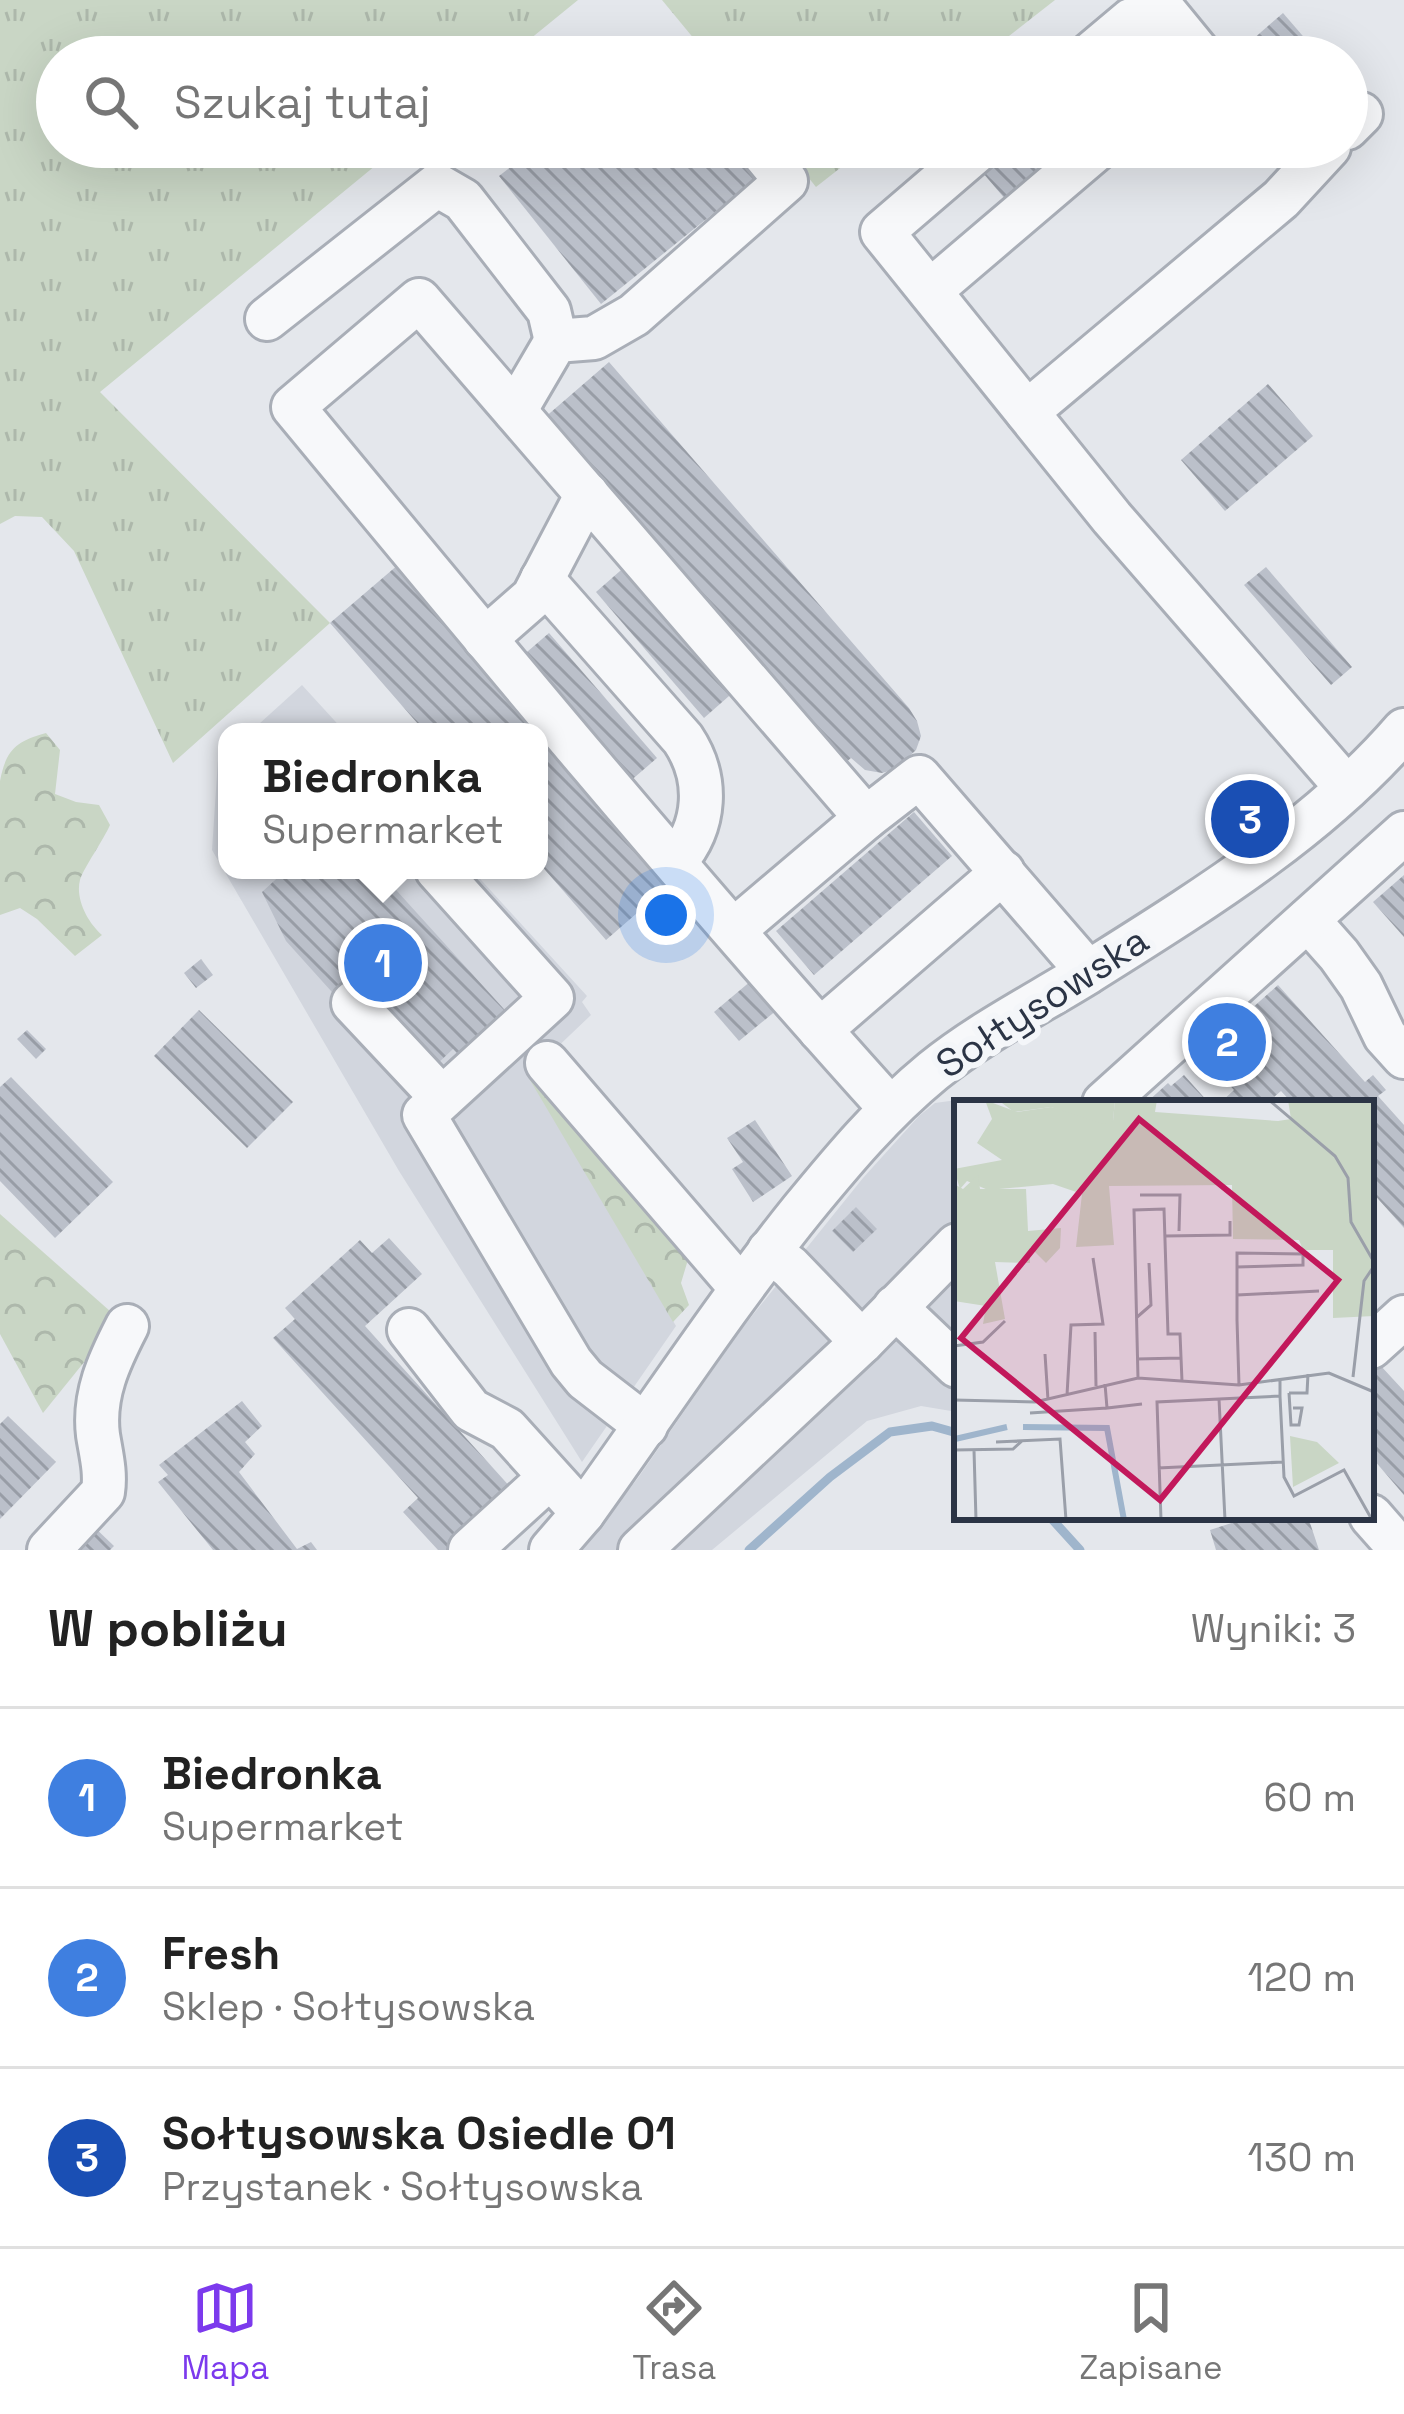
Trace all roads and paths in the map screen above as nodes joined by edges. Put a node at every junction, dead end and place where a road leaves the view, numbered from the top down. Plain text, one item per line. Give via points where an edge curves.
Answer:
1 (1112, 36) edge
2 (1185, 36) edge
3 (775, 168) edge
4 (957, 168) edge
5 (1074, 168) edge
6 (1298, 168) edge
7 (930, 291) junction
8 (267, 319) dead end
9 (556, 341) junction
10 (515, 412) junction
11 (1027, 412) junction
12 (587, 494) junction
13 (542, 579) junction
14 (485, 639) junction
15 (1404, 730) edge
16 (1347, 788) junction
17 (866, 818) junction
18 (1404, 833) edge
19 (676, 862) junction
20 (1004, 872) junction
21 (445, 879) edge
22 (1308, 920) junction
23 (734, 930) junction
24 (1088, 972) junction
25 (353, 1003) dead end
26 (820, 1030) junction
27 (1404, 1057) edge
28 (547, 1063) dead end
29 (442, 1098) junction
30 (1107, 1100) edge
31 (890, 1108) junction
32 (954, 1248) edge
33 (769, 1251) junction
34 (741, 1288) junction
35 (896, 1307) junction
36 (1404, 1317) edge
37 (127, 1326) dead end
38 (410, 1330) dead end
39 (862, 1342) junction
40 (1374, 1344) edge
41 (954, 1363) edge
42 (472, 1369) dead end
43 (646, 1426) junction
44 (507, 1429) junction
45 (549, 1478) junction
46 (583, 1513) junction
47 (1374, 1519) edge
48 (50, 1550) edge
49 (470, 1550) edge
50 (551, 1550) edge
51 (640, 1550) edge
52 (1401, 1550) edge

1 - 2 street via 1131,20 1166,13
3 - 9 street via 786,181 634,314 594,338
4 - 7 street via 883,232
5 - 7 street
6 - 11 street via 1281,199
7 - 11 street
8 - 9 street via 437,185 464,200 549,311
9 - 10 street
10 - 12 street
10 - 14 street via 419,300 293,407
11 - 16 street
12 - 13 street
12 - 17 street
13 - 14 street
13 - 19 street via 693,756 703,802
14 - 19 street
15 - 16 street, Sołtysowska
16 - 24 street, Sołtysowska via 1272,849
17 - 20 street via 919,777
17 - 23 street
18 - 22 street
19 - 23 street
20 - 24 street
20 - 26 street
21 - 29 street via 552,998
22 - 27 street
22 - 30 street
23 - 26 street
24 - 31 street, Sołtysowska via 937,1067
25 - 29 street
26 - 31 street
28 - 34 street
29 - 43 street via 424,1115 571,1363
31 - 33 street, Sołtysowska
32 - 35 street
33 - 34 street, Sołtysowska
33 - 39 street
34 - 43 street, Sołtysowska
35 - 39 street
35 - 41 street
36 - 40 street
37 - 48 street via 99,1390 104,1492
38 - 44 street via 471,1410
39 - 51 street
42 - 44 street
43 - 46 street, Sołtysowska
44 - 45 street
45 - 46 street
45 - 49 street
46 - 50 street, Sołtysowska
47 - 52 street

